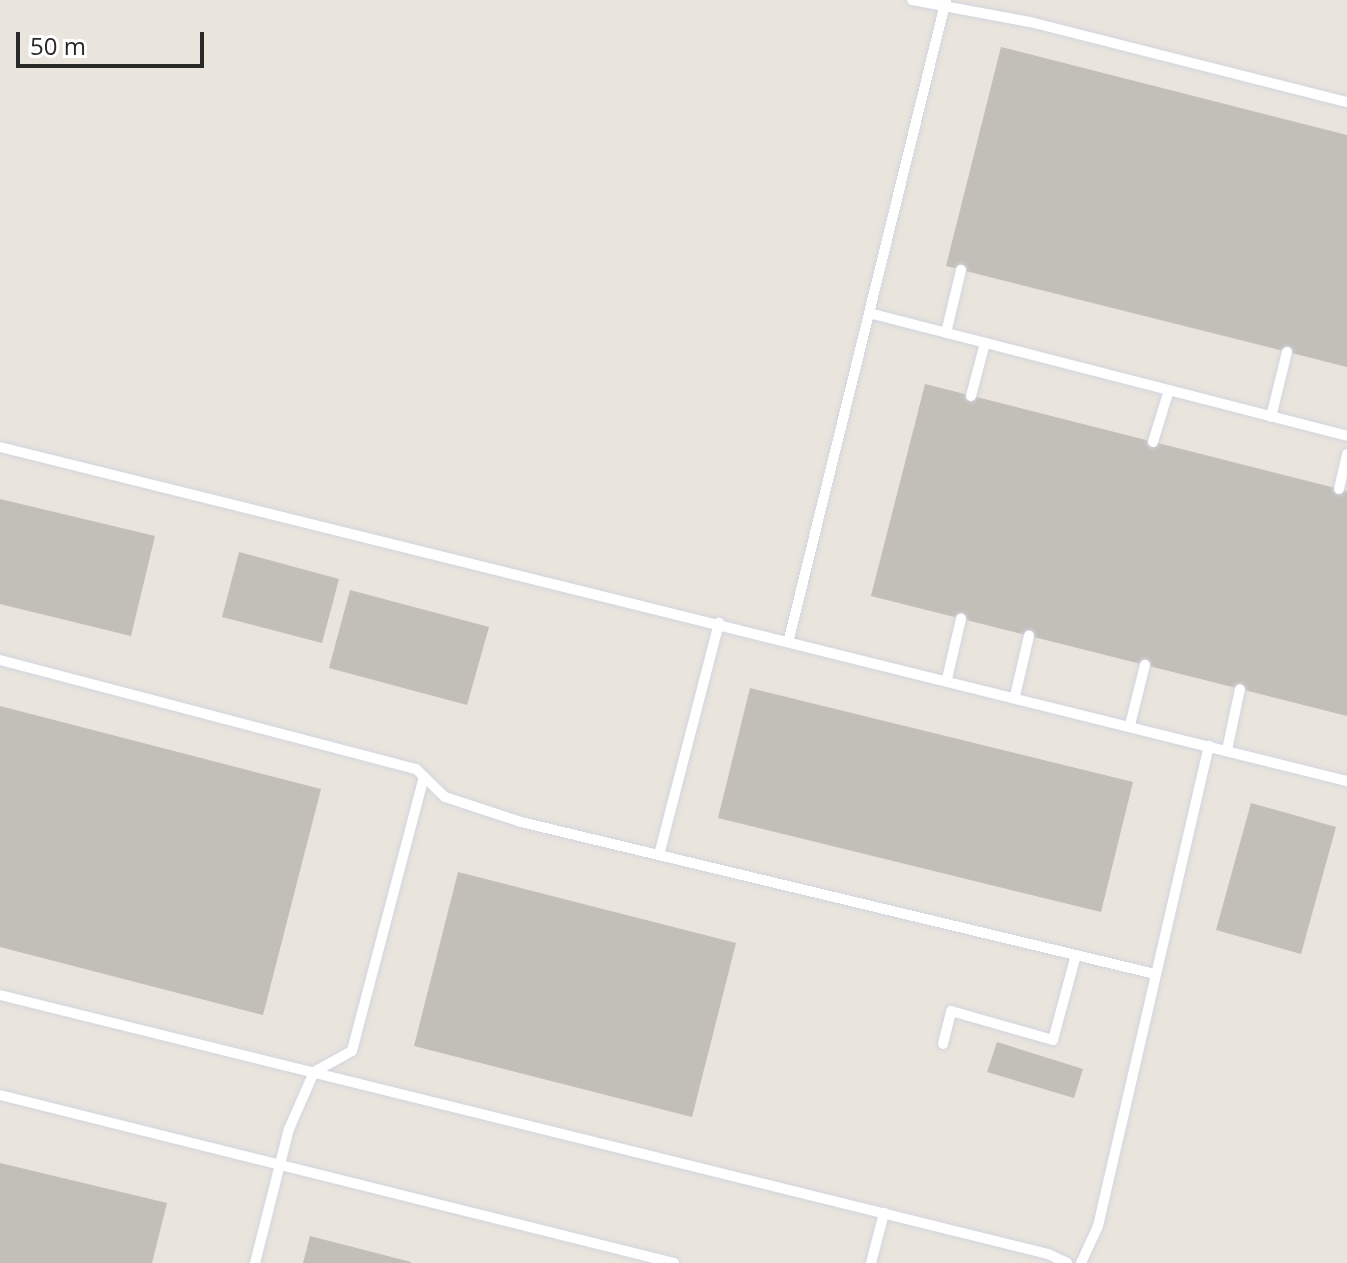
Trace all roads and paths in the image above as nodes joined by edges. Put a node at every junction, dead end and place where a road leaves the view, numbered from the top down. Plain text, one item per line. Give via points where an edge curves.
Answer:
1 (912, 0) edge
2 (945, 4) edge
3 (1347, 102) edge
4 (961, 270) dead end
5 (869, 313) junction
6 (946, 333) junction
7 (985, 343) junction
8 (1287, 352) dead end
9 (1169, 390) junction
10 (971, 396) dead end
11 (1271, 417) junction
12 (1347, 436) edge
13 (1153, 442) dead end
14 (0, 447) edge
15 (1347, 454) edge
16 (1339, 489) dead end
17 (961, 619) dead end
18 (719, 623) junction
19 (1029, 636) dead end
20 (789, 639) junction
21 (0, 660) edge
22 (1145, 665) dead end
23 (947, 679) junction
24 (1240, 689) dead end
25 (1015, 696) junction
26 (1130, 725) junction
27 (1209, 746) junction
28 (1227, 750) junction
29 (424, 777) junction
30 (1347, 781) edge
31 (659, 855) junction
32 (1076, 955) junction
33 (1155, 974) junction
34 (0, 995) edge
35 (943, 1044) dead end
36 (314, 1072) junction
37 (0, 1095) edge
38 (278, 1165) junction
39 (884, 1213) junction
40 (255, 1263) edge
41 (674, 1263) edge
42 (871, 1263) edge
43 (1067, 1263) edge
44 (1081, 1263) edge

1 - 2 lane
2 - 3 lane
2 - 5 lane
4 - 6 lane
5 - 6 lane
5 - 20 lane
6 - 7 lane
7 - 9 lane
7 - 10 lane
8 - 11 lane
9 - 11 lane
9 - 13 lane
11 - 12 lane
14 - 18 lane
15 - 16 lane
17 - 23 lane
18 - 20 lane
18 - 31 lane
19 - 25 lane
20 - 23 lane
21 - 29 lane via 416,769
22 - 26 lane
23 - 25 lane
24 - 28 lane
25 - 26 lane
26 - 27 lane
27 - 28 lane
27 - 33 lane
28 - 30 lane
29 - 31 lane via 445,797 521,822
29 - 36 lane via 352,1051
31 - 32 lane
32 - 33 lane
32 - 35 lane via 1053,1040 951,1011
33 - 44 lane via 1098,1226
34 - 36 lane
36 - 38 lane
36 - 39 lane
37 - 38 lane
38 - 40 lane
38 - 41 lane
39 - 42 lane
39 - 43 lane

